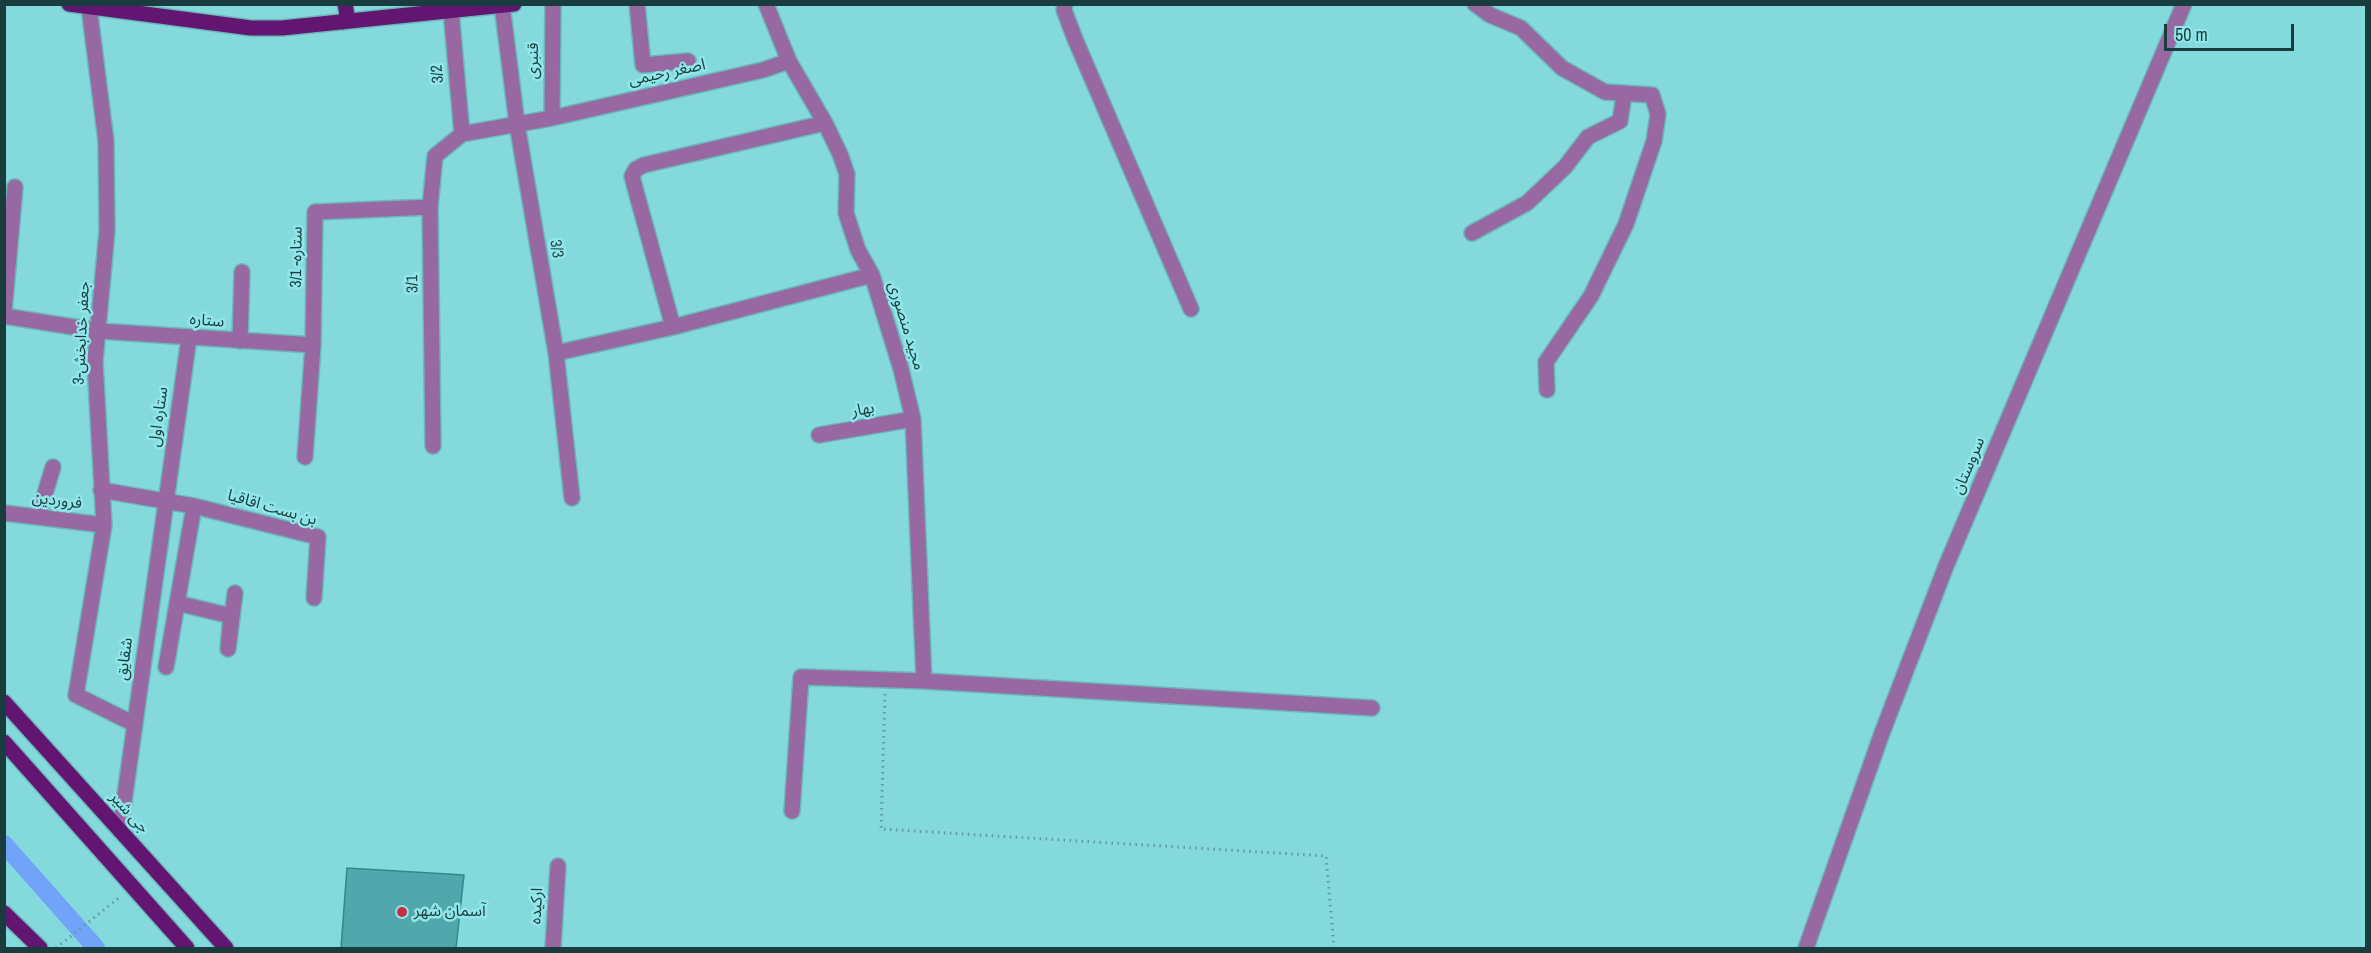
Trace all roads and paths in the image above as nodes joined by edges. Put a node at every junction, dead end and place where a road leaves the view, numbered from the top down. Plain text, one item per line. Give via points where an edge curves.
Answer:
1 (69, 4) edge
2 (345, 4) edge
3 (384, 4) edge
4 (553, 4) edge
5 (637, 4) edge
6 (766, 4) edge
7 (1065, 4) edge
8 (1475, 4) edge
9 (2184, 4) edge
10 (508, 5) edge
11 (89, 7) junction
12 (451, 11) junction
13 (395, 17) junction
14 (343, 22) junction
15 (688, 61) dead end
16 (789, 62) junction
17 (1624, 95) junction
18 (552, 118) junction
19 (825, 123) junction
20 (517, 124) junction
21 (462, 134) junction
22 (15, 187) dead end
23 (430, 207) junction
24 (1472, 233) dead end
25 (242, 272) dead end
26 (872, 275) junction
27 (1191, 309) dead end
28 (4, 314) edge
29 (673, 327) junction
30 (99, 331) junction
31 (189, 338) junction
32 (240, 341) junction
33 (313, 345) junction
34 (556, 353) junction
35 (1547, 390) dead end
36 (913, 419) junction
37 (819, 435) dead end
38 (433, 446) dead end
39 (305, 457) dead end
40 (53, 467) dead end
41 (101, 490) junction
42 (572, 498) dead end
43 (165, 501) junction
44 (194, 506) junction
45 (4, 513) edge
46 (38, 517) junction
47 (104, 525) junction
48 (235, 593) dead end
49 (314, 598) dead end
50 (177, 603) junction
51 (166, 667) dead end
52 (886, 680) junction
53 (924, 681) junction
54 (4, 702) edge
55 (1372, 708) dead end
56 (134, 724) junction
57 (4, 742) edge
58 (792, 811) dead end
59 (121, 823) dead end
60 (558, 866) dead end
61 (127, 891) dead end
62 (4, 913) edge
63 (40, 948) edge
64 (56, 948) edge
65 (187, 948) edge
66 (226, 948) edge
67 (553, 948) edge
68 (1334, 948) edge
69 (1806, 948) edge

1 - 11 main road
2 - 14 main road via 347,15
3 - 13 main road
4 - 18 street, قنبری
5 - 15 street via 643,65
6 - 16 street, مجید منصوری
7 - 27 street via 1075,39
8 - 17 street via 1521,28 1563,68 1605,92
9 - 69 street, سروستان via 1946,566
10 - 12 main road
10 - 20 street, 3/3
11 - 14 main road via 251,28
11 - 30 street, جعفر خدابخش-3 via 106,141 107,231
12 - 13 main road
12 - 21 street, 3/2
13 - 14 main road
16 - 18 street, اصغر رحیمی
16 - 19 street, مجید منصوری
17 - 24 street via 1620,121 1588,137 1565,167 1527,203
17 - 35 street via 1652,95 1658,114 1654,141 1626,224 1590,296 1546,362
18 - 20 street, اصغر رحیمی
19 - 26 street, مجید منصوری via 847,174 846,213
19 - 29 street via 636,169 632,176
20 - 21 street, اصغر رحیمی
20 - 34 street, 3/3
21 - 23 street, 3/1 via 435,156
22 - 28 street
23 - 33 street, ستاره- 3/1 via 315,212
23 - 38 street, 3/1
25 - 32 street
26 - 29 street
26 - 36 street, مجید منصوری
28 - 30 street, ستاره
29 - 34 street
30 - 31 street, ستاره
30 - 41 street, جعفر خدابخش-3 via 95,362
31 - 32 street, ستاره
31 - 43 street, ستاره اول
32 - 33 street, ستاره
33 - 39 street
34 - 42 street, 3/3
36 - 37 street, بهار
36 - 53 street, مجید منصوری
40 - 46 street
41 - 43 street
41 - 47 street, جعفر خدابخش-3
43 - 44 street
43 - 56 street, شقایق
44 - 49 street, بن بست اقاقیا via 318,537
44 - 50 street
45 - 46 street, فروردین
46 - 47 street, فروردین
47 - 56 street, جعفر خدابخش-3 via 76,695
48 - 50 street via 228,649 231,616
50 - 51 street
52 - 53 street
52 - 58 street via 801,677
52 - 68 path via 881,829 1326,856
53 - 55 street
54 - 66 main road, جی شیر
56 - 59 street, شقایق
57 - 65 main road
60 - 67 street, ارکیده
61 - 64 path
62 - 63 main road

